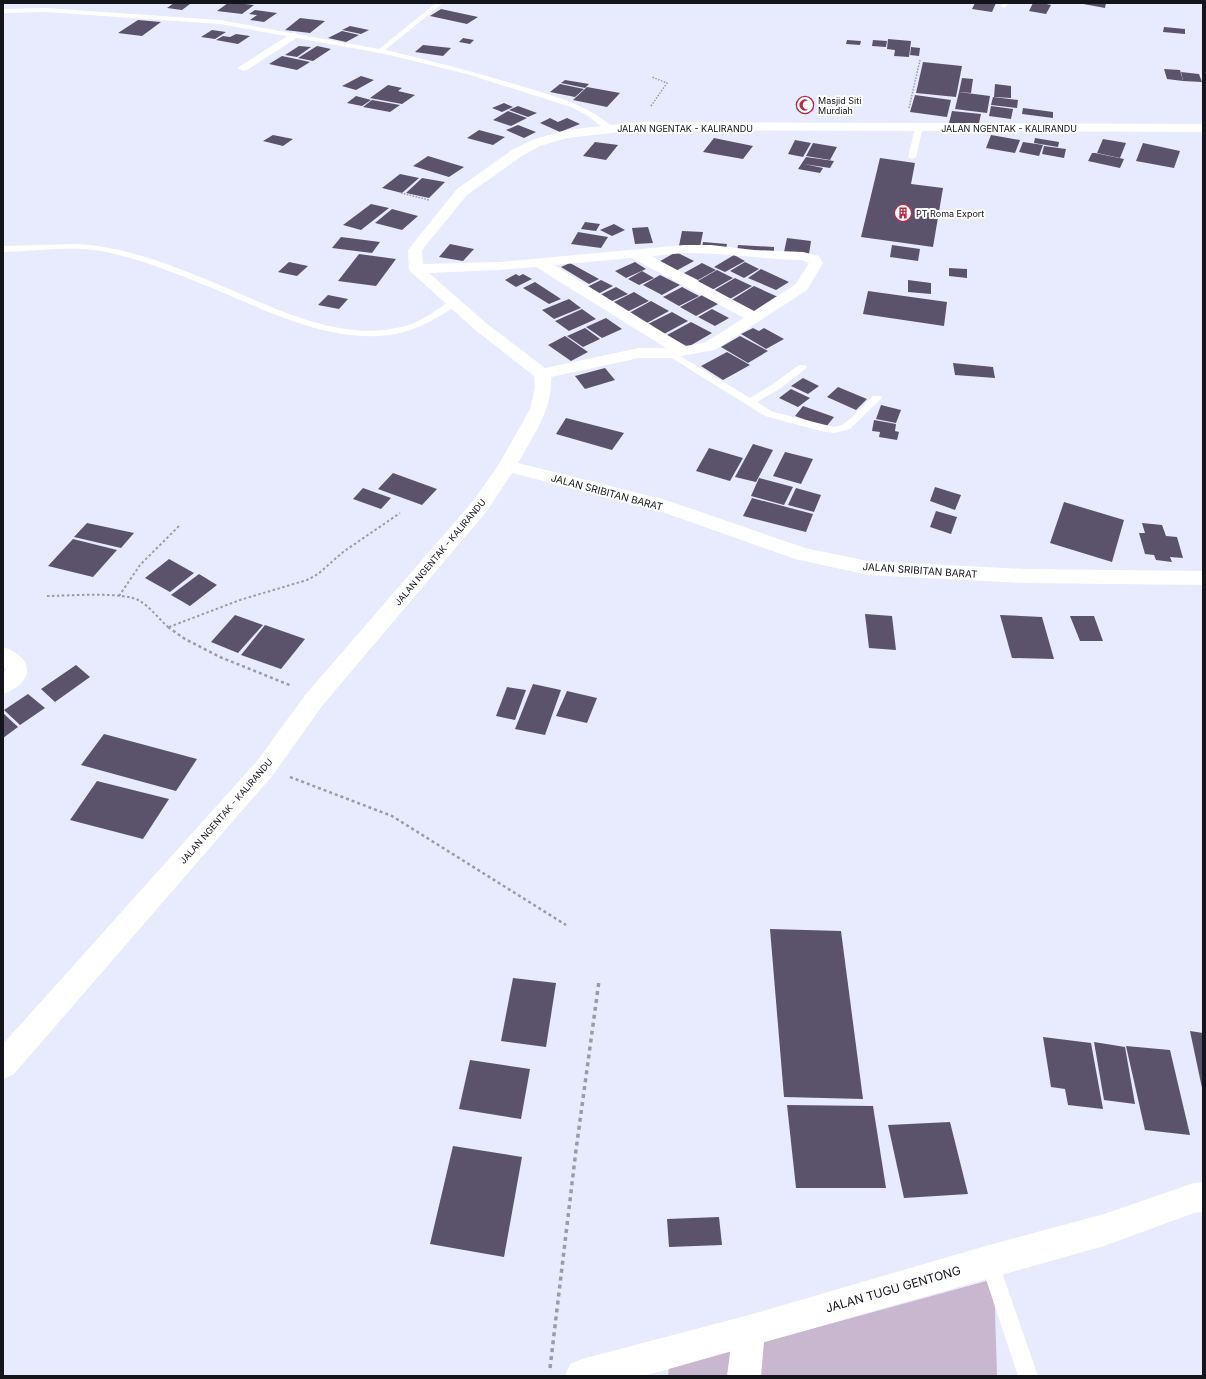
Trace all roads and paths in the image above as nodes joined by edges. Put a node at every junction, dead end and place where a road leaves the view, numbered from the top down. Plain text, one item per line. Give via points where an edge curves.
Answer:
1 (440, 3) edge
2 (3, 11) edge
3 (294, 35) junction
4 (380, 51) junction
5 (920, 60) dead end
6 (243, 68) dead end
7 (652, 77) dead end
8 (638, 126) junction
9 (901, 127) junction
10 (920, 127) junction
11 (609, 128) junction
12 (1203, 128) edge
13 (912, 157) dead end
14 (3, 249) edge
15 (634, 253) junction
16 (540, 263) junction
17 (416, 269) junction
18 (454, 303) junction
19 (755, 318) junction
20 (676, 352) junction
21 (802, 367) dead end
22 (542, 374) junction
23 (877, 398) dead end
24 (751, 402) junction
25 (507, 466) junction
26 (400, 512) dead end
27 (180, 525) dead end
28 (1203, 578) edge
29 (47, 596) dead end
30 (119, 596) junction
31 (169, 626) junction
32 (3, 656) edge
33 (3, 685) edge
34 (314, 700) junction
35 (265, 768) junction
36 (566, 925) dead end
37 (599, 981) dead end
38 (3, 1065) edge
39 (1203, 1197) edge
40 (989, 1261) junction
41 (749, 1332) junction
42 (549, 1376) edge
43 (582, 1376) edge
44 (744, 1376) edge
45 (1028, 1376) edge

1 - 4 lane
2 - 3 lane via 45,10 220,22
3 - 4 lane
3 - 6 street
4 - 11 lane via 469,72 574,105
5 - 9 path via 909,109
7 - 8 path via 667,84
8 - 9 street, JALAN NGENTAK - KALIRANDU
8 - 11 street, JALAN NGENTAK - KALIRANDU
9 - 10 street, JALAN NGENTAK - KALIRANDU
10 - 12 street, JALAN NGENTAK - KALIRANDU
10 - 13 lane
11 - 17 street, JALAN NGENTAK - KALIRANDU via 566,134 536,143 517,153 462,192 416,250
14 - 18 lane via 77,248 113,251 189,276 278,313 332,330 361,334 412,327
15 - 16 street
15 - 19 street
15 - 19 street via 684,249 803,256 814,259 816,263 802,287
16 - 17 street
16 - 20 street
17 - 18 street
18 - 22 street
19 - 20 street via 709,347
20 - 22 street via 639,353
20 - 24 lane
21 - 24 lane
22 - 25 street, JALAN NGENTAK - KALIRANDU via 540,409
23 - 24 lane via 846,427 834,430 769,414
25 - 28 street, JALAN SRIBITAN BARAT via 659,504 802,554 868,568 1024,576
25 - 34 street, JALAN NGENTAK - KALIRANDU via 480,506
26 - 31 path via 307,580 240,600
27 - 30 path via 140,565
29 - 30 path
30 - 31 path via 140,601
31 - 34 path via 185,639 213,654 285,682
32 - 33 street via 17,666 17,672
34 - 35 street, JALAN NGENTAK - KALIRANDU
35 - 36 path via 392,816
35 - 38 street, JALAN NGENTAK - KALIRANDU
37 - 42 path
39 - 40 street, JALAN TUGU GENTONG via 1104,1230
40 - 41 street, JALAN TUGU GENTONG
40 - 45 lane
41 - 43 street, JALAN TUGU GENTONG
41 - 44 street

